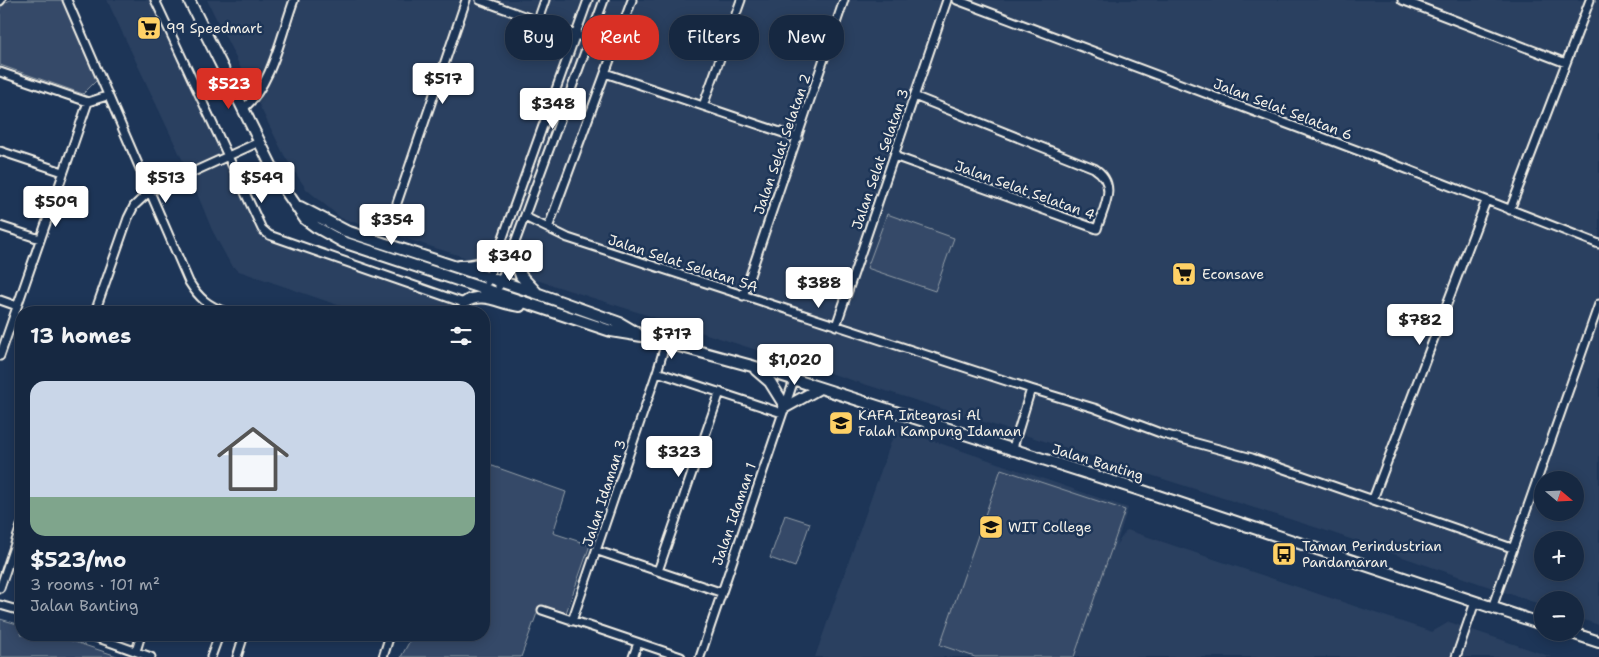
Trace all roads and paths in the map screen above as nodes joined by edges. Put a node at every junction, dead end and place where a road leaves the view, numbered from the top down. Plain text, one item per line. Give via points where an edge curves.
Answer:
1 (67, 0) edge
2 (156, 0) edge
3 (189, 0) edge
4 (294, 0) edge
5 (466, 0) edge
6 (480, 0) edge
7 (545, 0) edge
8 (588, 0) edge
9 (604, 0) edge
10 (632, 0) edge
11 (741, 0) edge
12 (844, 0) edge
13 (947, 0) edge
14 (957, 0) edge
15 (1402, 0) edge
16 (1590, 0) edge
17 (524, 15) edge
18 (540, 15) edge
19 (599, 15) edge
20 (572, 33) edge
21 (576, 35) junction
22 (582, 37) edge
23 (583, 60) edge
24 (1566, 63) junction
25 (0, 72) edge
26 (605, 72) junction
27 (107, 96) junction
28 (914, 96) junction
29 (88, 102) junction
30 (703, 106) junction
31 (243, 109) junction
32 (798, 138) junction
33 (259, 142) junction
34 (0, 151) edge
35 (227, 156) junction
36 (894, 156) junction
37 (63, 172) junction
38 (149, 192) junction
39 (1486, 201) junction
40 (397, 203) dead end
41 (296, 204) junction
42 (1510, 210) junction
43 (525, 217) junction
44 (0, 226) edge
45 (548, 228) junction
46 (40, 239) junction
47 (1599, 245) edge
48 (512, 251) junction
49 (497, 252) junction
50 (448, 265) junction
51 (488, 278) junction
52 (500, 282) junction
53 (484, 289) junction
54 (496, 293) junction
55 (539, 294) junction
56 (743, 296) junction
57 (0, 300) edge
58 (1599, 304) edge
59 (17, 306) joint
60 (97, 306) edge
61 (211, 306) edge
62 (457, 306) edge
63 (464, 306) edge
64 (536, 307) junction
65 (15, 312) edge
66 (836, 326) junction
67 (642, 336) junction
68 (666, 342) junction
69 (0, 356) edge
70 (752, 366) junction
71 (657, 372) junction
72 (794, 380) junction
73 (820, 388) junction
74 (1031, 389) junction
75 (720, 392) junction
76 (783, 409) junction
77 (1012, 451) junction
78 (1373, 499) junction
79 (15, 544) edge
80 (1512, 548) junction
81 (598, 551) junction
82 (658, 571) junction
83 (0, 588) edge
84 (720, 592) junction
85 (1475, 602) junction
86 (0, 605) edge
87 (1492, 608) junction
88 (15, 610) edge
89 (542, 610) dead end
90 (572, 621) junction
91 (1534, 621) edge
92 (1584, 637) edge
93 (107, 641) edge
94 (139, 641) edge
95 (217, 641) edge
96 (242, 641) edge
97 (388, 641) edge
98 (1599, 642) edge
99 (638, 643) junction
100 (136, 651) junction
101 (152, 657) edge
102 (211, 657) edge
103 (237, 657) edge
104 (383, 657) edge
105 (633, 657) edge
106 (681, 657) edge
107 (700, 657) edge
108 (1456, 657) edge

1 - 27 street
2 - 35 street
3 - 31 main road, Jalan Banting
4 - 31 street via 265,83 256,98
5 - 40 street
6 - 17 street
7 - 18 street
8 - 21 street
9 - 19 street
10 - 26 street
11 - 30 street
12 - 32 street, Jalan Selat Selatan 2
13 - 28 street, Jalan Selat Selatan 3
14 - 39 street, Jalan Selat Selatan 6
15 - 24 street
16 - 24 street
20 - 21 street
21 - 22 street
21 - 49 street
23 - 43 street
24 - 42 street
25 - 29 street
26 - 30 street
26 - 45 street
27 - 29 street
27 - 38 street
28 - 36 street, Jalan Selat Selatan 3
28 - 36 street, Jalan Selat Selatan 4 via 1104,174 1110,188 1097,229
29 - 37 street
30 - 32 street
31 - 33 main road, Jalan Banting
32 - 56 street, Jalan Selat Selatan 2
33 - 35 street
33 - 41 main road, Jalan Banting
34 - 37 street
35 - 38 street
35 - 62 street via 262,229 269,235
36 - 66 street, Jalan Selat Selatan 3
37 - 46 street
38 - 60 street via 134,206 128,218
38 - 61 street via 196,293
39 - 42 street, Jalan Selat Selatan 6
39 - 78 street
41 - 50 main road, Jalan Banting via 335,226
41 - 53 main road, Jalan Banting via 306,219 334,238
42 - 47 street, Jalan Selat Selatan 6
43 - 45 street, Jalan Selat Selatan 5A
43 - 48 street
44 - 46 street
45 - 56 street, Jalan Selat Selatan 5A via 568,238
46 - 59 street
48 - 52 street
48 - 55 main road via 521,276
49 - 50 main road via 479,264
49 - 51 street
50 - 51 main road, Jalan Banting
51 - 52 main road, Jalan Banting
51 - 53 street
52 - 54 street
52 - 55 main road, Jalan Banting
53 - 54 main road, Jalan Banting
54 - 64 main road, Jalan Banting
55 - 67 main road, Jalan Banting via 620,323
56 - 66 street, Jalan Selat Selatan 5A
57 - 59 street
58 - 80 street
63 - 64 main road via 472,297 480,296 511,305
64 - 67 main road, Jalan Banting via 616,333
65 - 69 street
66 - 74 street, Jalan Selat Selatan 5A
67 - 68 main road, Jalan Banting
68 - 70 main road, Jalan Banting
68 - 71 street, Jalan Idaman 3
70 - 72 main road, Jalan Banting
70 - 76 main road via 770,382
71 - 75 street
71 - 81 street, Jalan Idaman 3
72 - 73 main road, Jalan Banting
72 - 76 street, Jalan Idaman 1
73 - 76 main road
73 - 77 main road, Jalan Banting
74 - 77 street
74 - 78 street, Jalan Selat Selatan 5A
75 - 76 street
75 - 82 street
76 - 84 street, Jalan Idaman 1
77 - 85 main road, Jalan Banting via 1146,492
78 - 80 street, Jalan Selat Selatan 5A
79 - 83 street
80 - 87 street
81 - 82 street
81 - 90 street, Jalan Idaman 3
82 - 84 street
84 - 107 street, Jalan Idaman 1
85 - 87 main road, Jalan Banting
85 - 108 street
86 - 88 street
87 - 91 main road, Jalan Banting
89 - 90 street
90 - 99 street
92 - 98 main road
93 - 100 street
94 - 100 street
95 - 102 street
96 - 103 street
97 - 104 street
99 - 105 street
99 - 106 street
100 - 101 street

